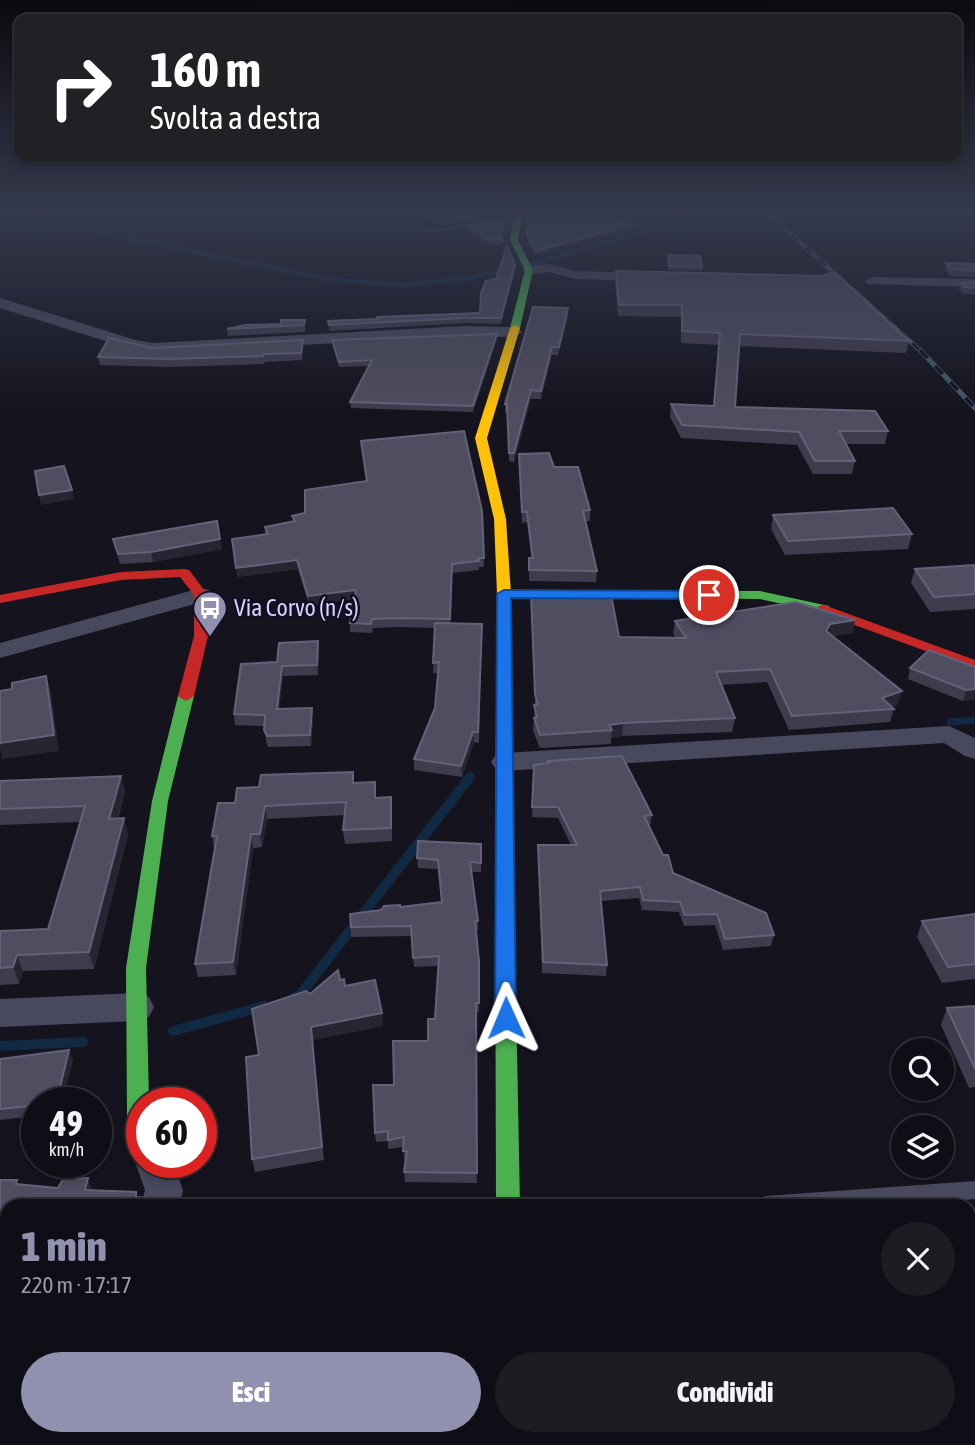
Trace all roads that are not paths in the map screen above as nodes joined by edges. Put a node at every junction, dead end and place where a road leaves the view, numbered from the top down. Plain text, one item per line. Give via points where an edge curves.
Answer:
1 (524, 278) edge
2 (872, 281) dead end
3 (975, 283) edge
4 (0, 303) edge
5 (514, 332) junction
6 (504, 594) junction
7 (201, 595) junction
8 (0, 599) edge
9 (0, 651) edge
10 (975, 665) edge
11 (975, 750) edge
12 (505, 762) junction
13 (137, 1007) junction
14 (0, 1013) edge
15 (138, 1087) edge
16 (160, 1178) edge
17 (975, 1190) edge
18 (162, 1199) edge
19 (508, 1199) edge
20 (857, 1199) edge

1 - 5 main road
2 - 3 street
4 - 5 street via 153,348
5 - 6 main road via 481,438 500,519
6 - 10 main road via 771,597 822,608
6 - 12 main road
7 - 8 main road via 184,573 121,576
7 - 9 street
7 - 13 main road via 201,636 160,801 136,968
11 - 12 street via 949,734
12 - 19 main road
13 - 14 street
13 - 15 main road
16 - 18 street
17 - 20 lane

